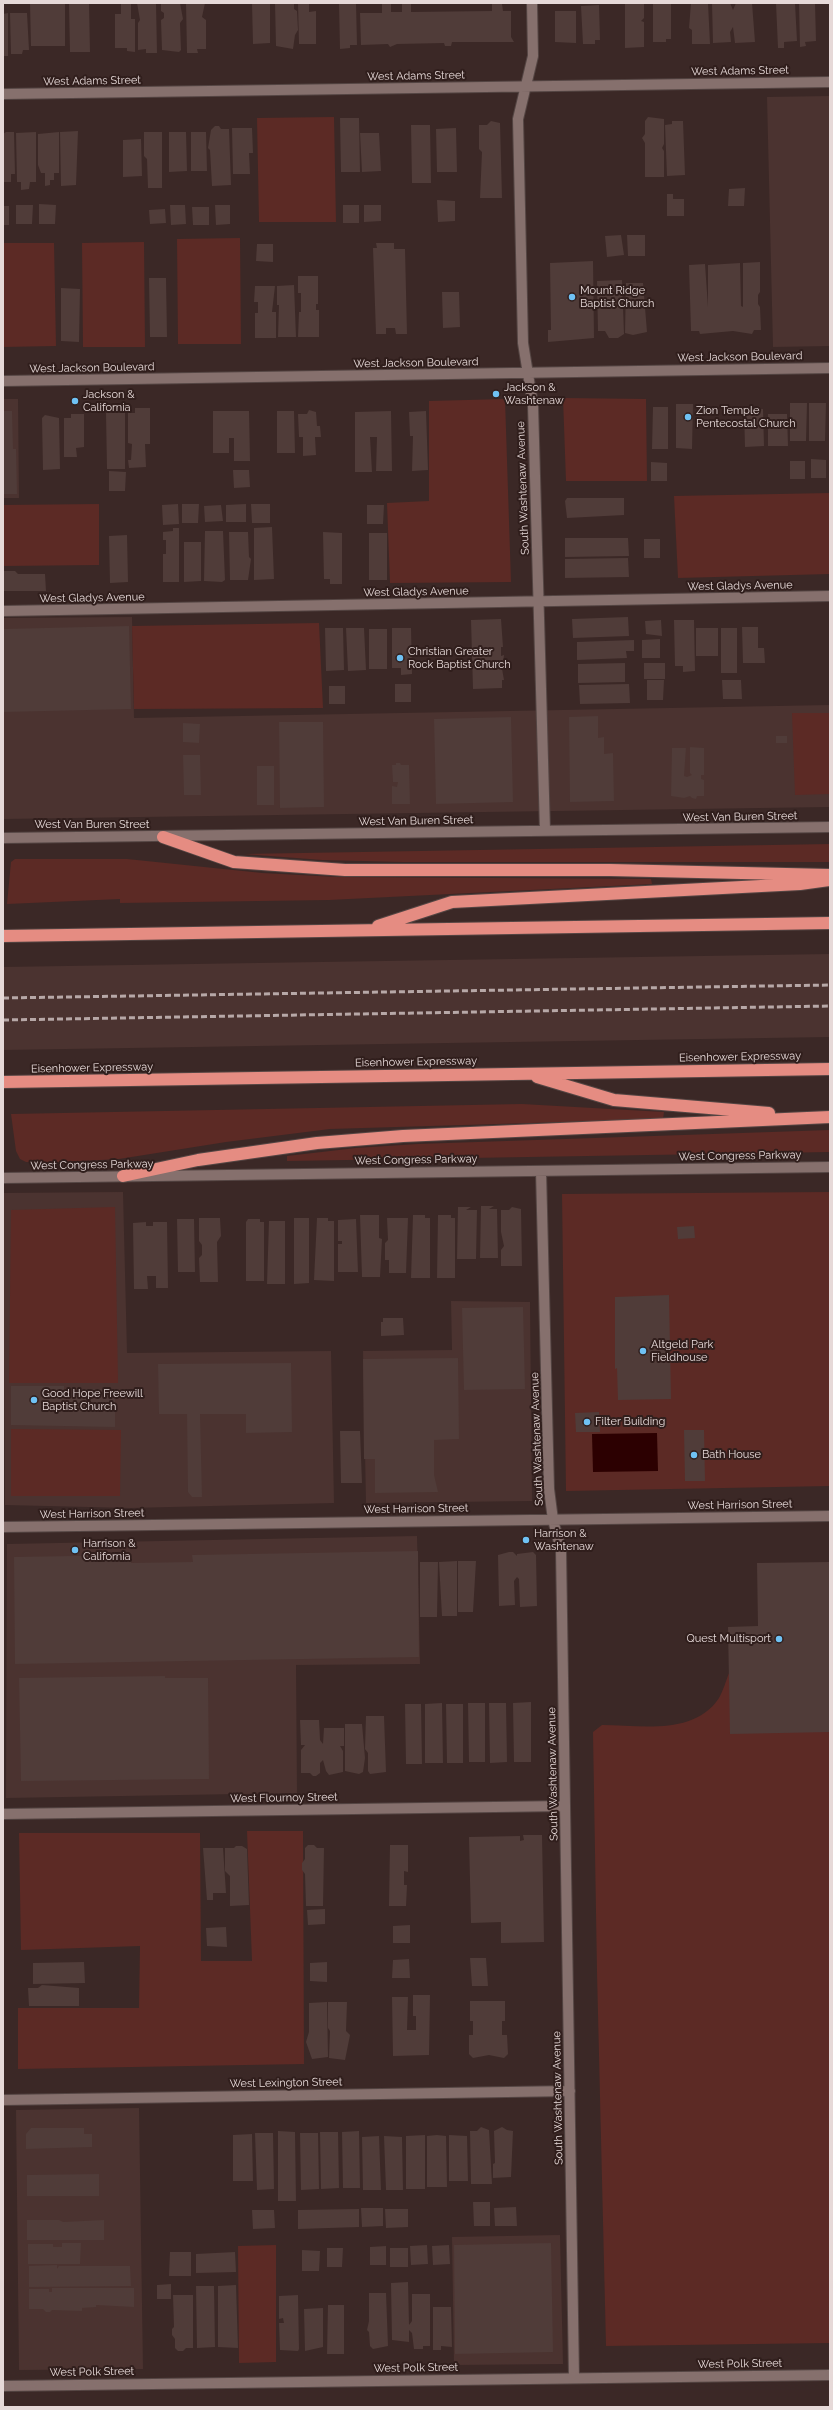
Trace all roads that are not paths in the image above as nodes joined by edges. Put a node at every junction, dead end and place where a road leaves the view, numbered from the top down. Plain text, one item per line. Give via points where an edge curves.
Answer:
1 (532, 3) edge
2 (830, 82) edge
3 (526, 86) junction
4 (3, 94) edge
5 (830, 368) edge
6 (528, 373) junction
7 (3, 381) edge
8 (830, 596) edge
9 (539, 602) junction
10 (3, 611) edge
11 (830, 827) edge
12 (545, 831) junction
13 (163, 837) junction
14 (3, 838) edge
15 (830, 875) edge
16 (830, 879) edge
17 (830, 923) edge
18 (365, 930) junction
19 (3, 936) edge
20 (830, 1069) edge
21 (524, 1074) junction
22 (3, 1082) edge
23 (830, 1117) edge
24 (830, 1167) edge
25 (541, 1171) junction
26 (122, 1176) junction
27 (3, 1178) edge
28 (830, 1516) edge
29 (553, 1520) junction
30 (3, 1527) edge
31 (566, 1806) junction
32 (3, 1814) edge
33 (570, 2091) junction
34 (3, 2100) edge
35 (830, 2375) edge
36 (574, 2378) junction
37 (3, 2386) edge

1 - 3 street, South Washtenaw Avenue via 533,56
2 - 3 street, West Adams Street
3 - 4 street, West Adams Street
3 - 6 street, South Washtenaw Avenue via 518,119 523,343
5 - 6 street, West Jackson Boulevard
6 - 7 street, West Jackson Boulevard
6 - 9 street, South Washtenaw Avenue via 533,405
8 - 9 street, West Gladys Avenue
9 - 10 street, West Gladys Avenue
9 - 12 street, South Washtenaw Avenue
11 - 12 street, West Van Buren Street
12 - 13 street, West Van Buren Street
13 - 14 street, West Van Buren Street
13 - 15 highway via 234,862 345,870 610,870
16 - 18 highway via 800,884 452,902
17 - 18 highway
18 - 19 highway
20 - 21 highway, Eisenhower Expressway
21 - 22 highway, Eisenhower Expressway
21 - 23 highway via 614,1100
23 - 26 highway via 403,1136 317,1143 198,1160
24 - 25 street, West Congress Parkway
25 - 26 street, West Congress Parkway
25 - 29 street, South Washtenaw Avenue via 549,1489
26 - 27 street, West Congress Parkway
28 - 29 street, West Harrison Street
29 - 30 street, West Harrison Street
29 - 31 street, South Washtenaw Avenue via 562,1550
31 - 32 street, West Flournoy Street
31 - 33 street, South Washtenaw Avenue
33 - 34 street, West Lexington Street
33 - 36 street, South Washtenaw Avenue
35 - 36 street, West Polk Street
36 - 37 street, West Polk Street

